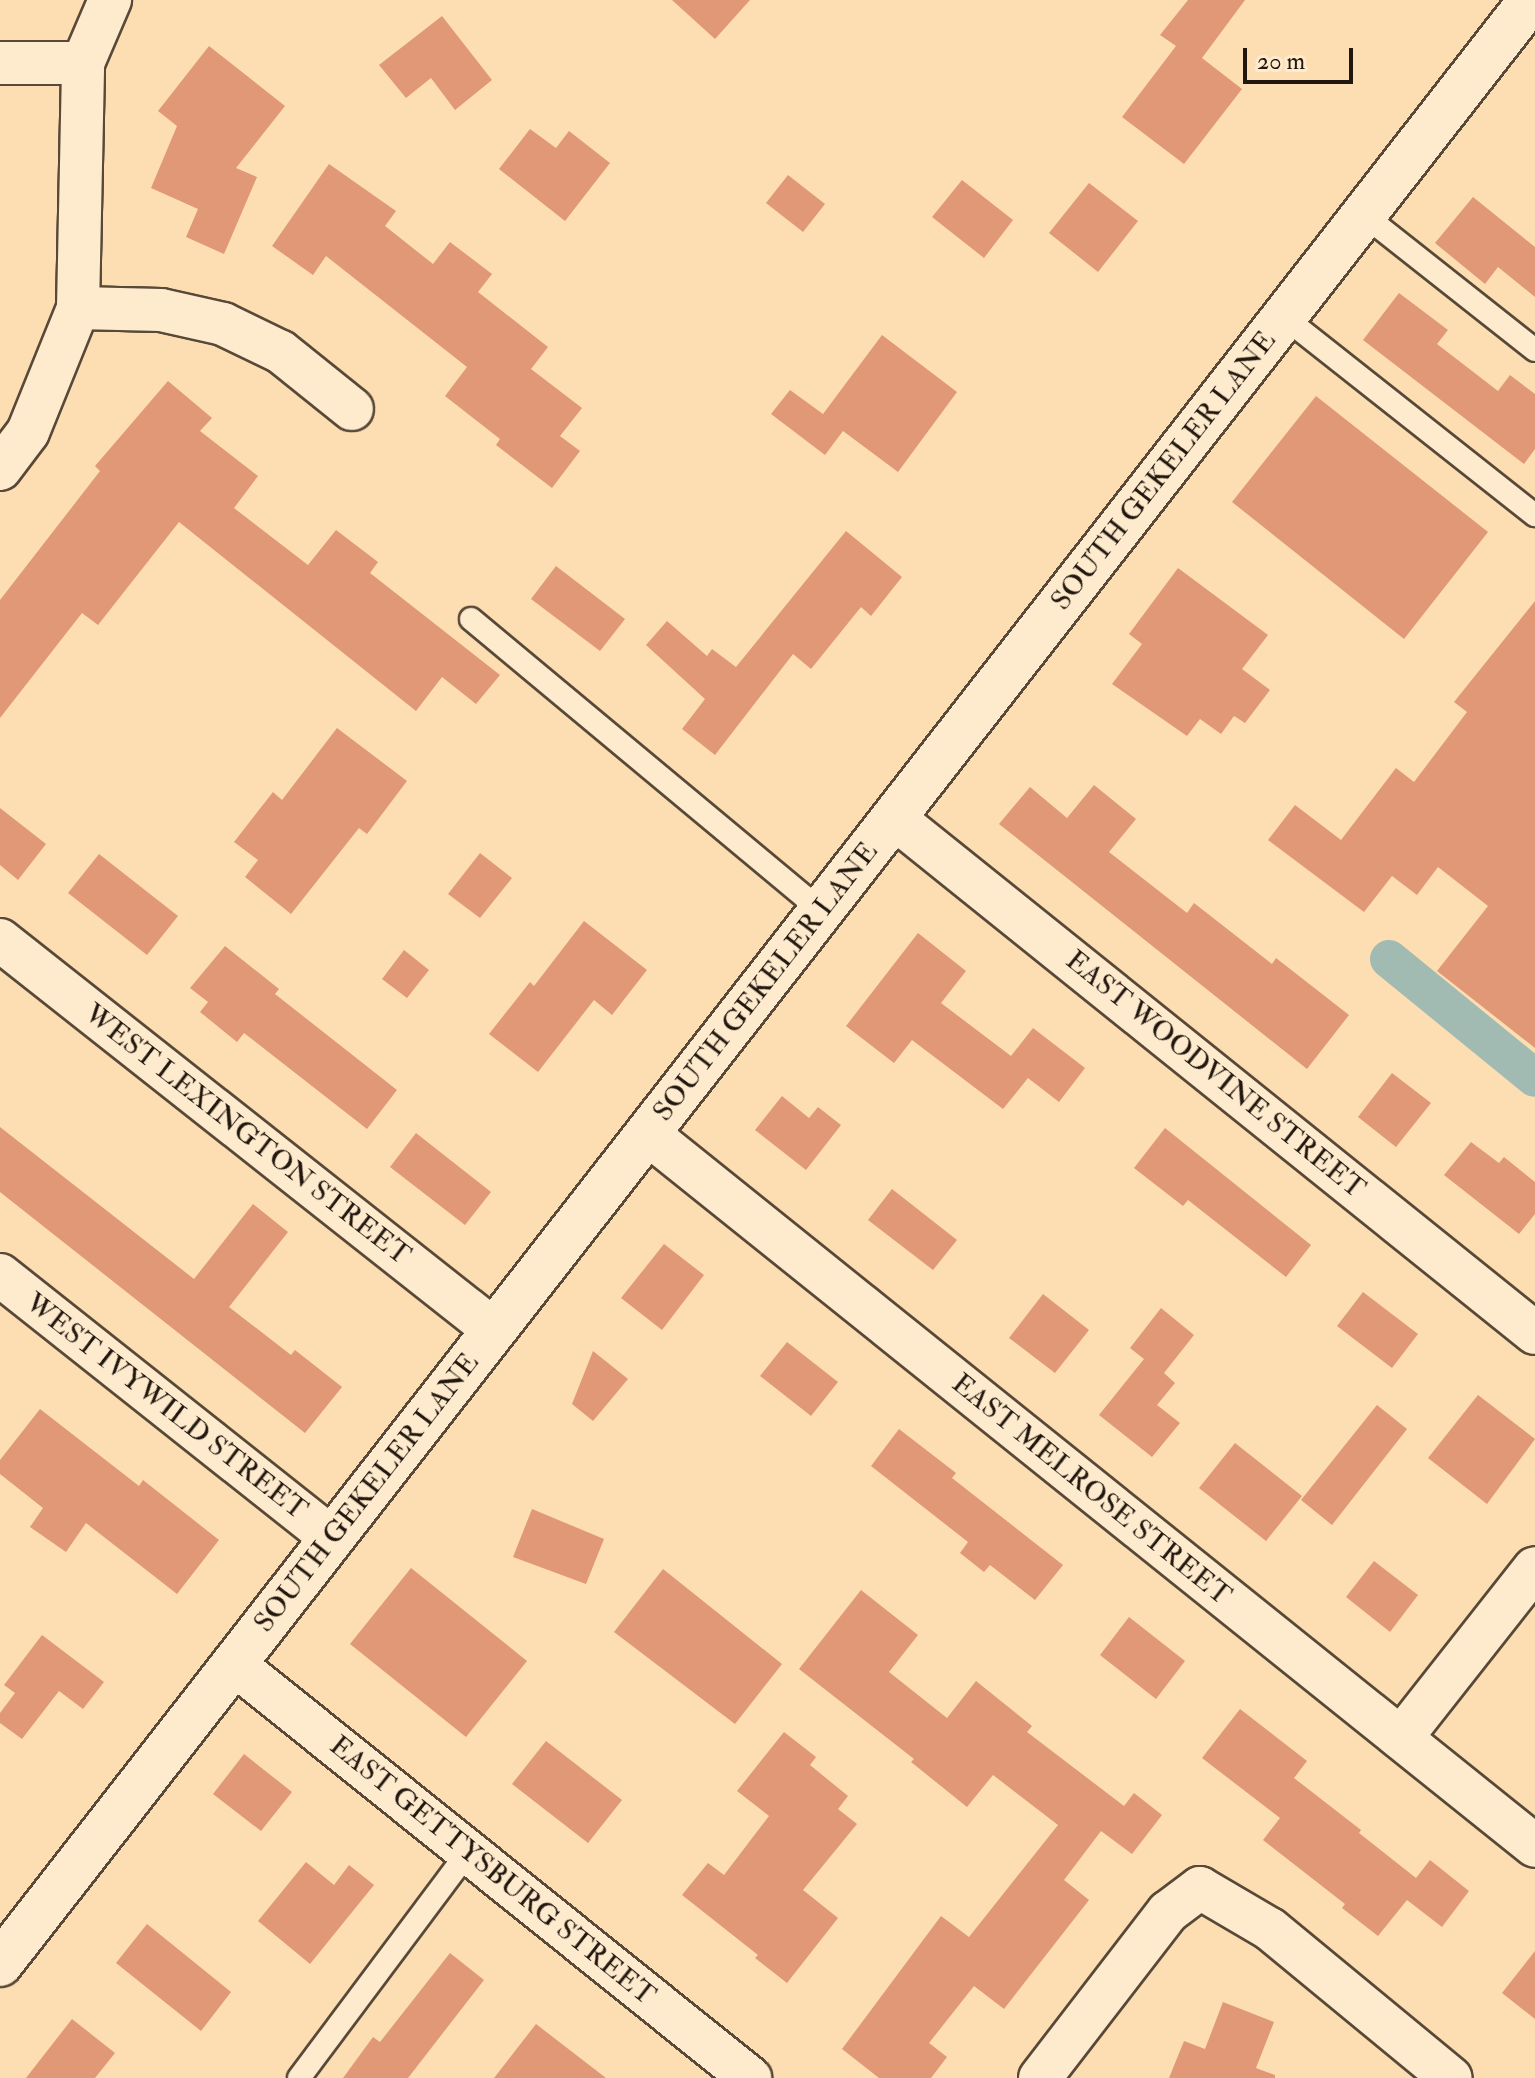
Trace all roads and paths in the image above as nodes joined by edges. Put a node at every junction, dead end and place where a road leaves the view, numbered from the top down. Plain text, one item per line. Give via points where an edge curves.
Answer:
1 (110, 0) edge
2 (1531, 0) edge
3 (0, 63) edge
4 (83, 63) junction
5 (1364, 215) junction
6 (78, 308) junction
7 (1284, 317) junction
8 (1535, 350) edge
9 (352, 409) dead end
10 (0, 469) edge
11 (1535, 515) edge
12 (471, 619) dead end
13 (894, 818) junction
14 (822, 911) junction
15 (0, 940) edge
16 (648, 1134) junction
17 (0, 1275) edge
18 (494, 1330) junction
19 (1535, 1333) edge
20 (332, 1538) junction
21 (1535, 1568) edge
22 (234, 1664) junction
23 (1401, 1738) junction
24 (1535, 1846) edge
25 (468, 1852) junction
26 (0, 1964) edge
27 (299, 2078) edge
28 (750, 2078) edge
29 (1040, 2078) edge
30 (1451, 2078) edge

1 - 4 street
2 - 5 street, SOUTH GEKELER LANE
3 - 4 street
4 - 6 street
5 - 7 street, SOUTH GEKELER LANE
5 - 8 lane
6 - 9 street via 161,310 223,324 281,352
6 - 10 street via 28,432
7 - 11 lane
7 - 13 street, SOUTH GEKELER LANE
12 - 14 lane
13 - 14 street, SOUTH GEKELER LANE
13 - 19 street, EAST WOODVINE STREET
14 - 16 street, SOUTH GEKELER LANE
15 - 18 street, WEST LEXINGTON STREET
16 - 18 street, SOUTH GEKELER LANE
16 - 23 street, EAST MELROSE STREET
17 - 20 street, WEST IVYWILD STREET
18 - 20 street, SOUTH GEKELER LANE
20 - 22 street, SOUTH GEKELER LANE
21 - 23 street
22 - 25 street, EAST GETTYSBURG STREET
22 - 26 street, SOUTH GEKELER LANE
23 - 24 street, EAST MELROSE STREET
25 - 27 lane
25 - 28 street, EAST GETTYSBURG STREET
29 - 30 street via 1168,1912 1200,1888 1270,1929

